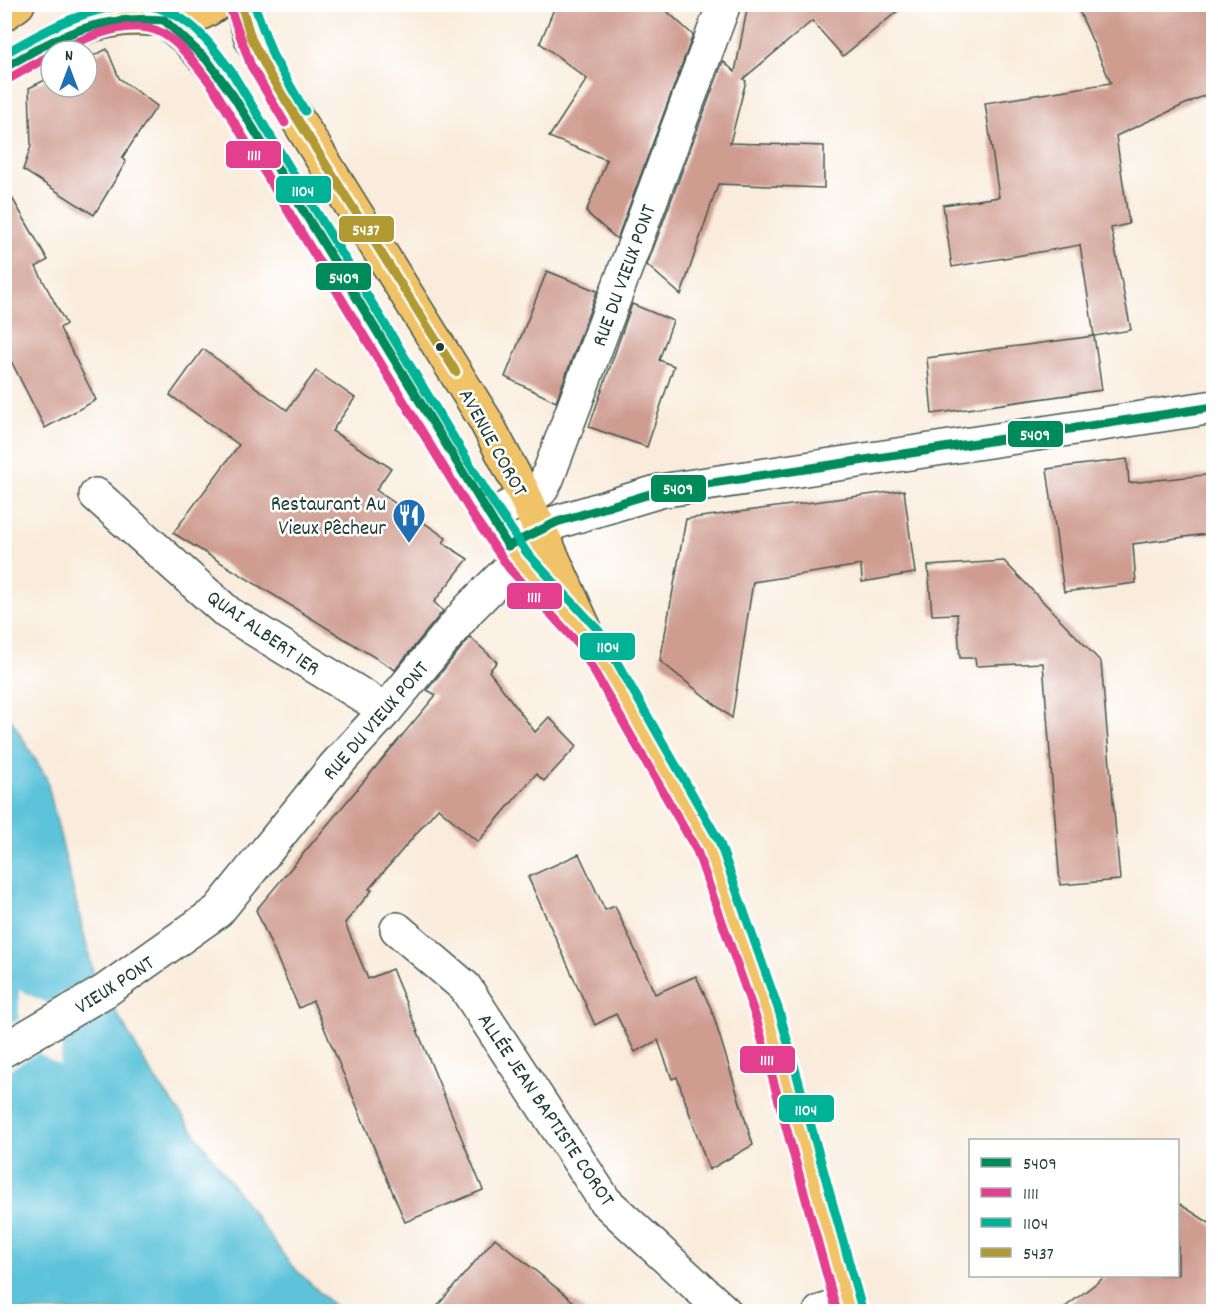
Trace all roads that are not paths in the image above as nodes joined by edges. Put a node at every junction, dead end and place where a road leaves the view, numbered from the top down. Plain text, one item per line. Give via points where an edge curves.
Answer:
1 (18, 4) edge
2 (216, 4) edge
3 (241, 4) edge
4 (724, 4) edge
5 (4, 14) edge
6 (148, 15) edge
7 (4, 68) edge
8 (1214, 407) edge
9 (96, 495) dead end
10 (525, 498) junction
11 (489, 517) junction
12 (543, 536) junction
13 (513, 553) junction
14 (589, 638) junction
15 (386, 710) junction
16 (218, 911) joint
17 (397, 929) dead end
18 (4, 1050) edge
19 (839, 1309) edge
20 (725, 1311) edge

1 - 5 main road
2 - 6 main road via 191,18
3 - 10 main road, AVENUE COROT via 251,38 271,77 462,382
4 - 10 street, RUE DU VIEUX PONT via 547,479 541,490
6 - 7 main road via 73,29
6 - 11 main road, AVENUE COROT via 207,60 234,97
8 - 12 street, RUE DU VIEUX PONT via 660,491
9 - 15 street, QUAI ALBERT 1ER via 228,613
10 - 11 street, RUE DU VIEUX PONT
10 - 12 main road, AVENUE COROT
11 - 13 main road, AVENUE COROT
12 - 13 street, RUE DU VIEUX PONT
12 - 14 main road, AVENUE COROT
13 - 14 main road, AVENUE COROT
13 - 15 street, RUE DU VIEUX PONT
14 - 19 main road, AVENUE COROT via 708,846 767,1014
15 - 16 street, RUE DU VIEUX PONT via 334,767
16 - 18 street, VIEUX PONT via 115,985
17 - 20 street, ALLÉE JEAN BAPTISTE COROT via 465,987 605,1201

